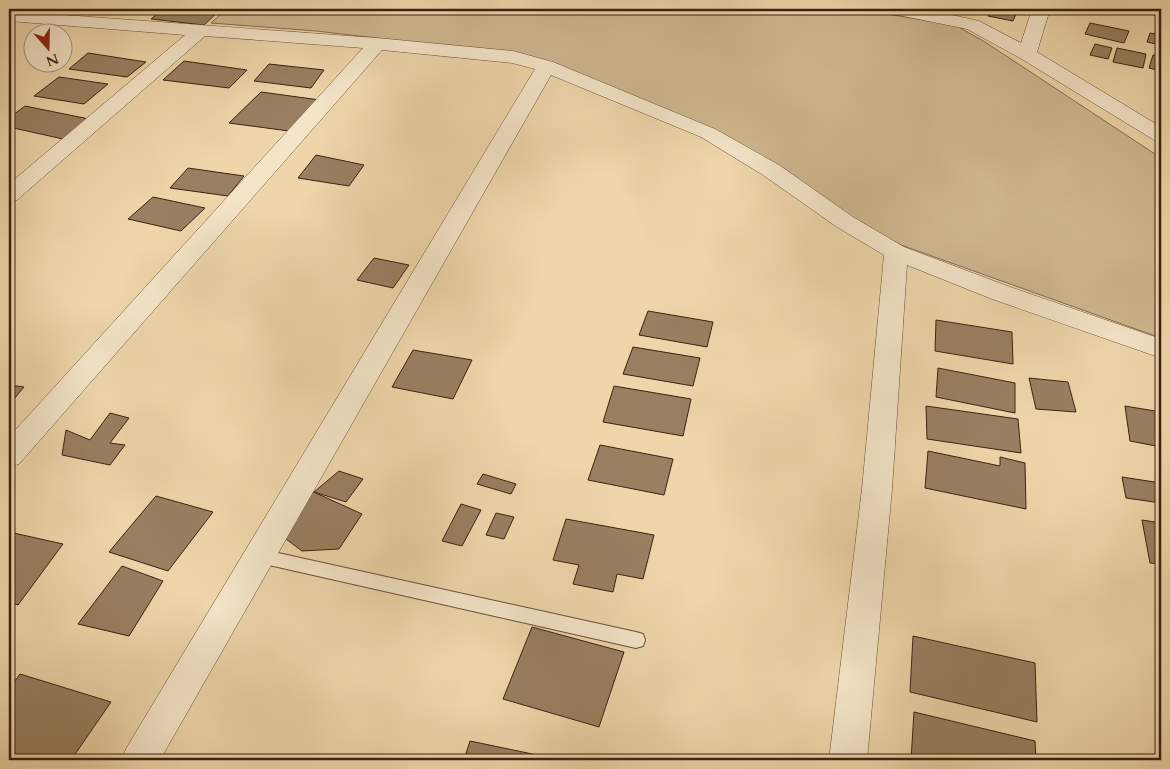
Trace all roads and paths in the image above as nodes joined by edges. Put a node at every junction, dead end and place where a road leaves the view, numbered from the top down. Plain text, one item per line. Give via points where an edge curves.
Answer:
1 (893, 9) edge
2 (964, 9) edge
3 (1020, 9) edge
4 (1040, 10) edge
5 (19, 17) edge
6 (203, 29) junction
7 (9, 32) edge
8 (377, 44) junction
9 (1027, 54) junction
10 (546, 66) junction
11 (1161, 136) edge
12 (9, 196) edge
13 (896, 252) junction
14 (1161, 349) edge
15 (9, 456) edge
16 (260, 556) junction
17 (636, 640) dead end
18 (140, 760) edge
19 (848, 760) edge

1 - 9 street via 972,25
2 - 9 street via 986,20
3 - 4 street
4 - 9 street
5 - 6 street
5 - 7 street
6 - 8 street
6 - 12 street
8 - 10 street via 513,57
8 - 15 street
9 - 11 street
10 - 13 street via 708,133
10 - 16 street
13 - 14 street
13 - 19 street via 877,489
16 - 17 lane
16 - 18 street

